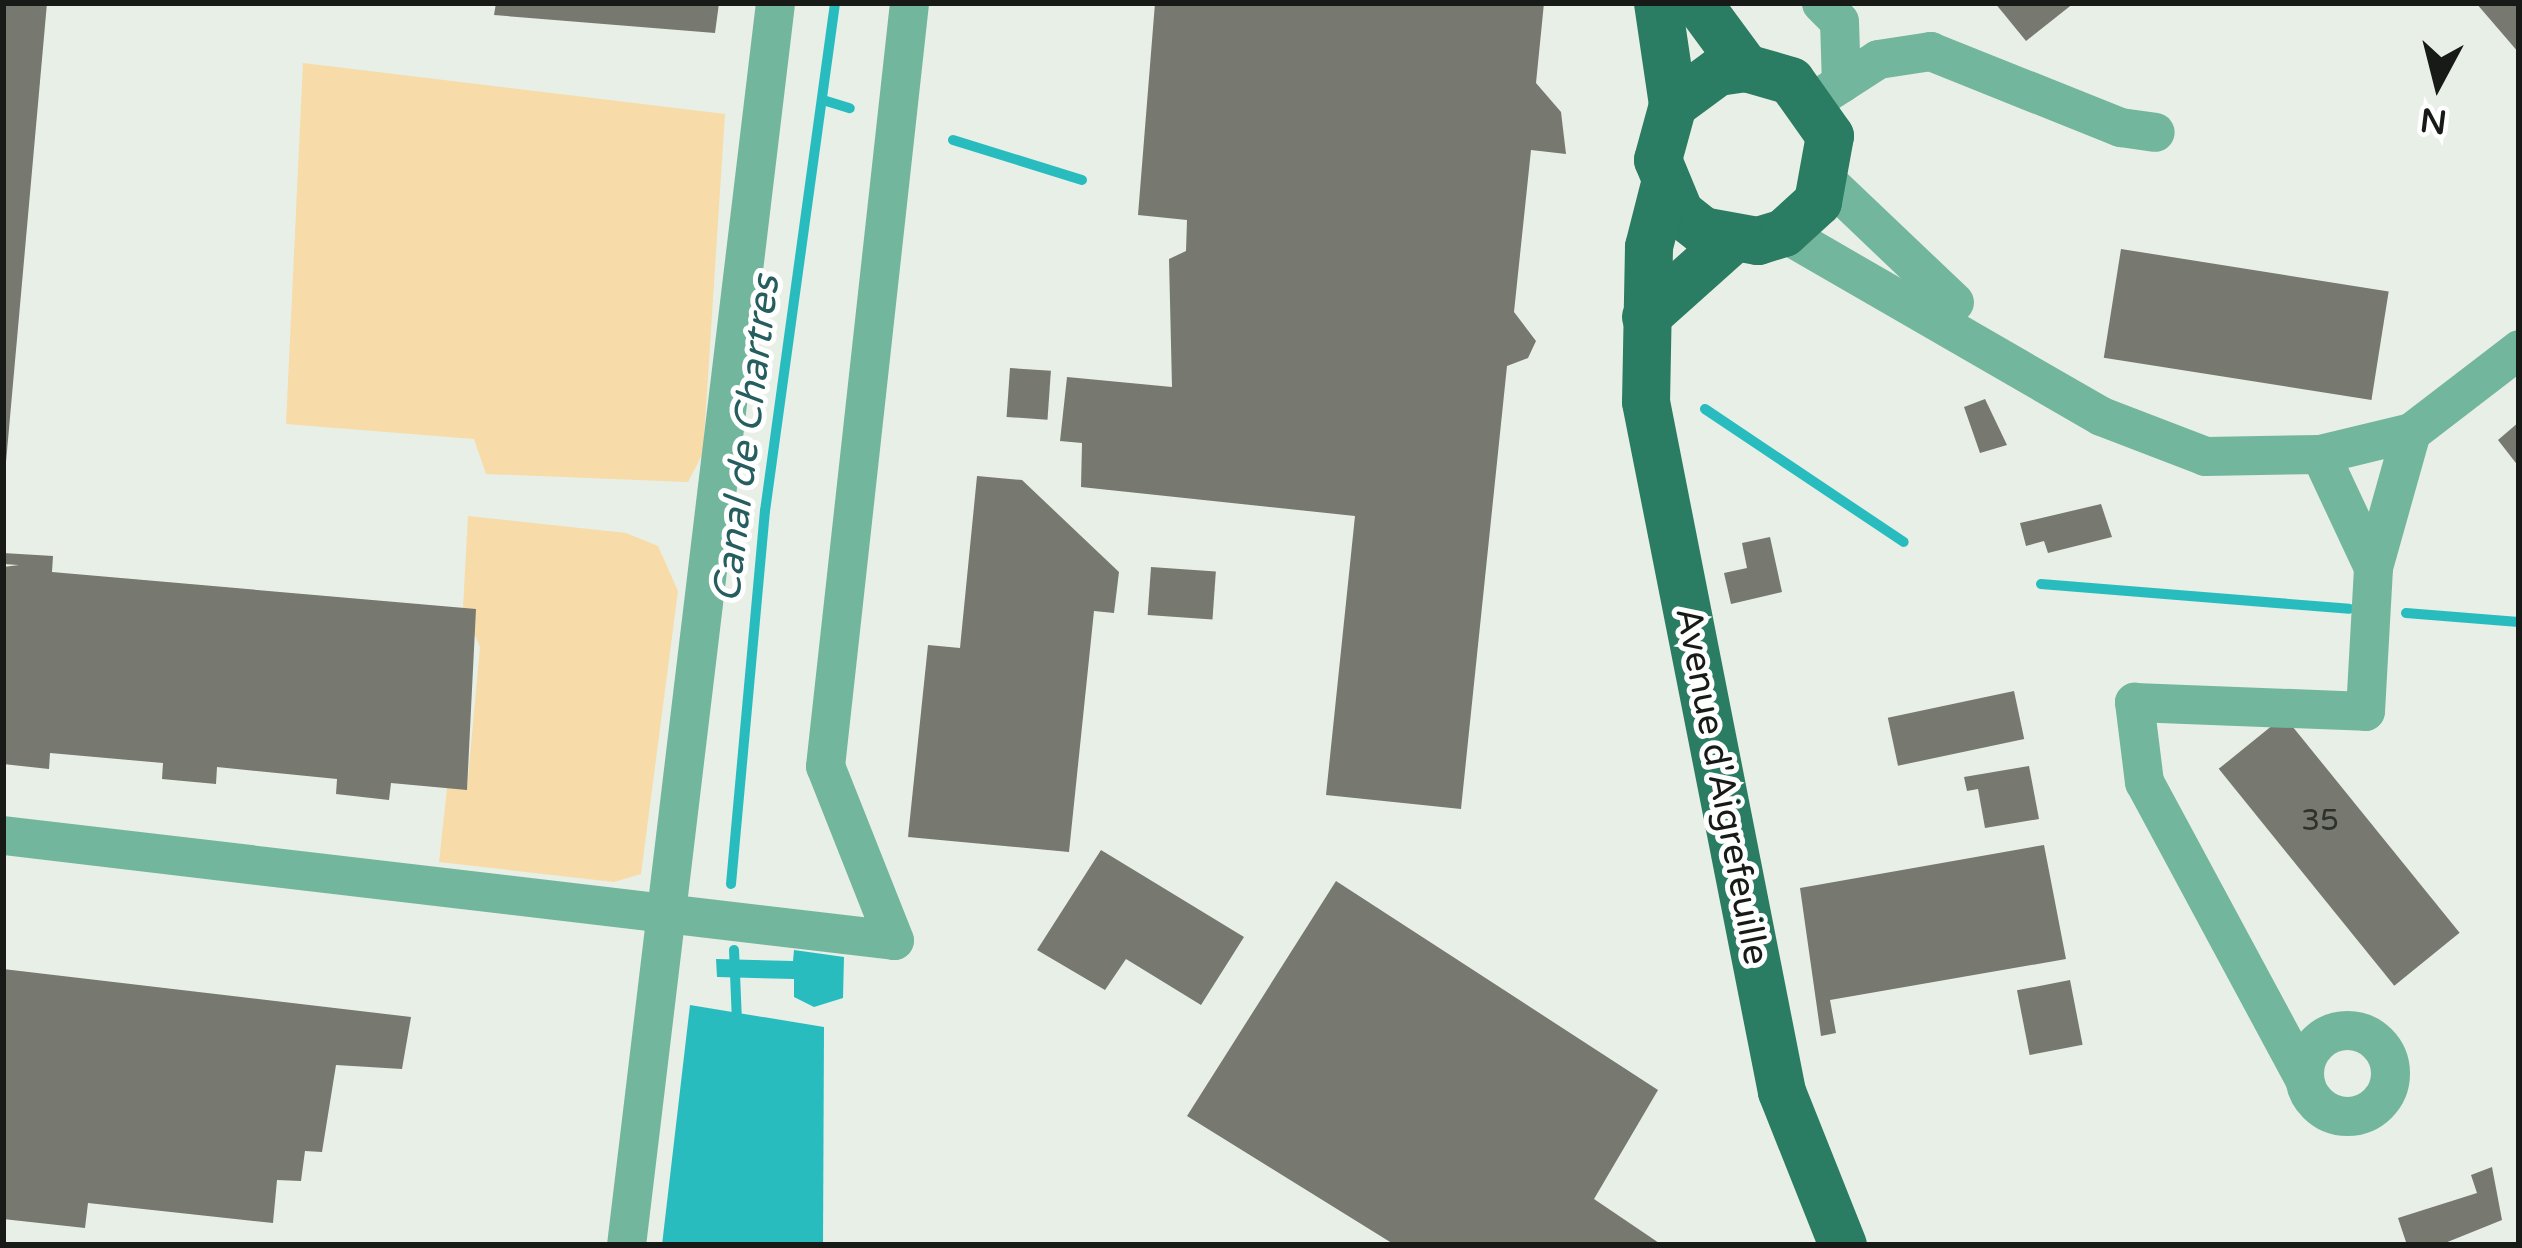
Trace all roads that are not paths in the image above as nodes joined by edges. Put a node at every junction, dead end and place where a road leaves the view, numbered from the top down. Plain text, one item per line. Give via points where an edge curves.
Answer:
1 (775, 3) edge
2 (909, 3) edge
3 (1658, 3) edge
4 (1698, 3) edge
5 (1821, 3) edge
6 (1746, 68) junction
7 (1827, 92) junction
8 (1673, 104) junction
9 (2155, 132) dead end
10 (1828, 182) junction
11 (1664, 188) junction
12 (1784, 233) junction
13 (1731, 241) junction
14 (1646, 331) junction
15 (2519, 349) edge
16 (2101, 416) junction
17 (2410, 432) junction
18 (2320, 454) junction
19 (2373, 576) junction
20 (3, 835) edge
21 (664, 914) junction
22 (2303, 1077) dead end
23 (626, 1245) edge
24 (1843, 1245) edge

1 - 21 street
2 - 21 street via 826,766 894,940
3 - 8 main road
4 - 6 main road
5 - 7 street via 1839,21
6 - 7 main road
6 - 8 main road via 1718,72
7 - 9 street via 1878,59 1930,50 2120,127
7 - 10 main road
8 - 11 main road via 1658,160
10 - 12 main road
10 - 16 street via 1897,257
11 - 13 main road via 1692,222
11 - 14 main road, Avenue d'Aigrefeuille
12 - 13 main road
12 - 16 street
13 - 14 main road
14 - 24 main road, Avenue d'Aigrefeuille via 1646,402 1782,1092
15 - 17 street
16 - 18 street via 2205,455
17 - 18 street
17 - 19 street
18 - 19 street
19 - 22 street via 2365,711 2134,702 2144,782
20 - 21 street
21 - 23 street

